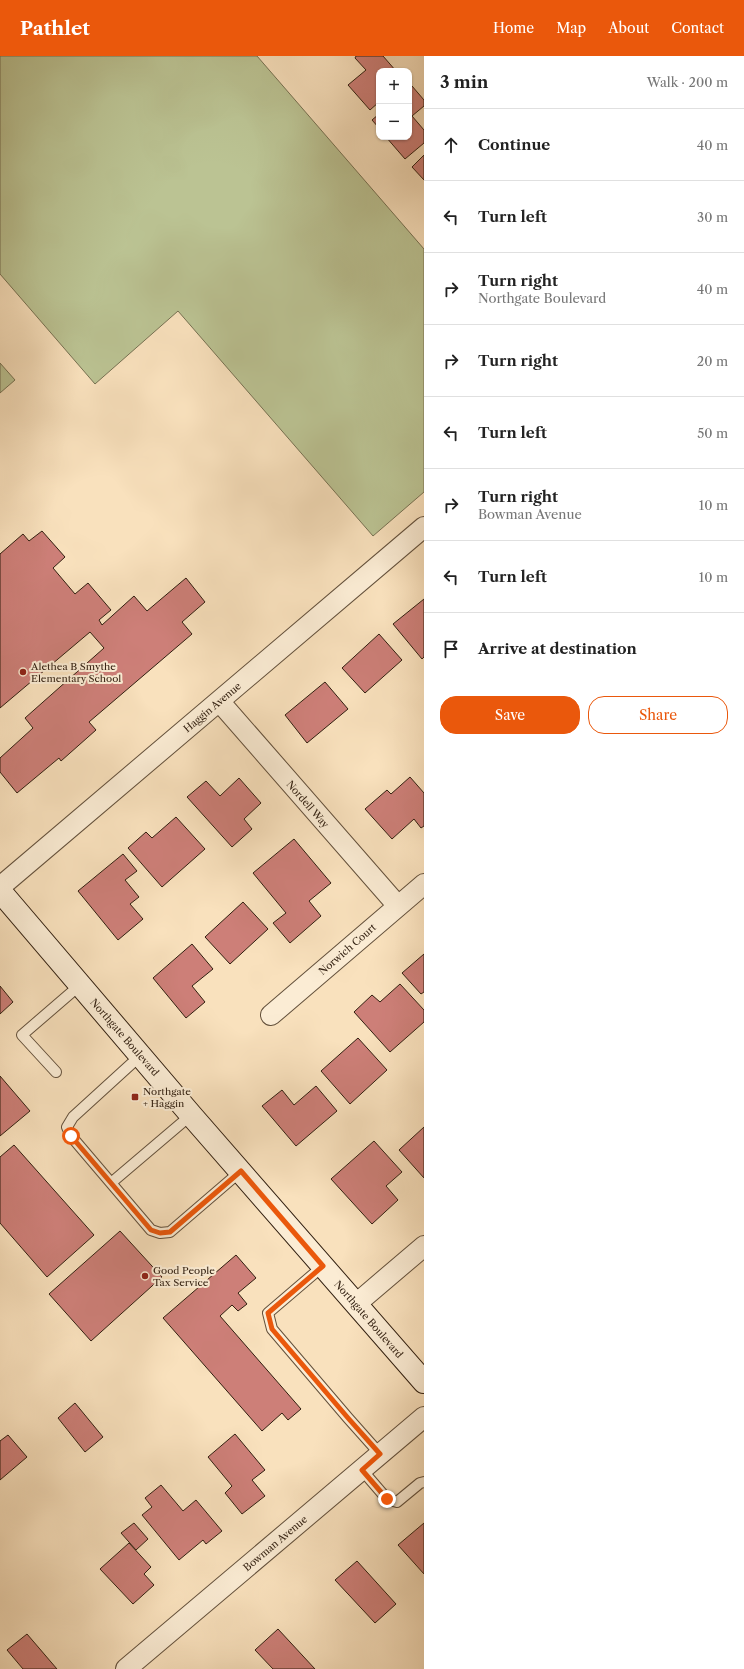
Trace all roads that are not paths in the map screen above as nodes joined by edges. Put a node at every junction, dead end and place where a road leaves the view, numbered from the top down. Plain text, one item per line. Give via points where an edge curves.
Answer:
1 (424, 527) edge
2 (219, 701) junction
3 (424, 884) edge
4 (0, 887) edge
5 (0, 891) edge
6 (398, 906) junction
7 (80, 985) junction
8 (271, 1015) dead end
9 (141, 1055) junction
10 (56, 1072) dead end
11 (191, 1115) junction
12 (241, 1171) junction
13 (111, 1183) junction
14 (424, 1246) edge
15 (323, 1266) junction
16 (356, 1304) junction
17 (424, 1382) edge
18 (424, 1417) edge
19 (380, 1454) junction
20 (362, 1470) junction
21 (424, 1482) edge
22 (126, 1669) edge

1 - 2 street, Haggin Avenue
2 - 4 street, Haggin Avenue
2 - 6 street, Nordell Way
3 - 6 street, Norwich Court
5 - 7 main road, Northgate Boulevard
6 - 8 street, Norwich Court
7 - 9 main road, Northgate Boulevard
7 - 10 lane via 22,1035
9 - 11 main road, Northgate Boulevard
9 - 13 lane via 73,1117 66,1127
11 - 12 main road, Northgate Boulevard
11 - 13 lane
12 - 13 lane via 170,1232 160,1233 151,1230
12 - 15 main road, Northgate Boulevard
14 - 16 street
15 - 16 main road, Northgate Boulevard
15 - 19 lane via 268,1313 272,1329
16 - 17 main road, Northgate Boulevard
18 - 19 street, Bowman Avenue
19 - 20 street, Bowman Avenue
20 - 21 lane via 387,1499 397,1502
20 - 22 street, Bowman Avenue

